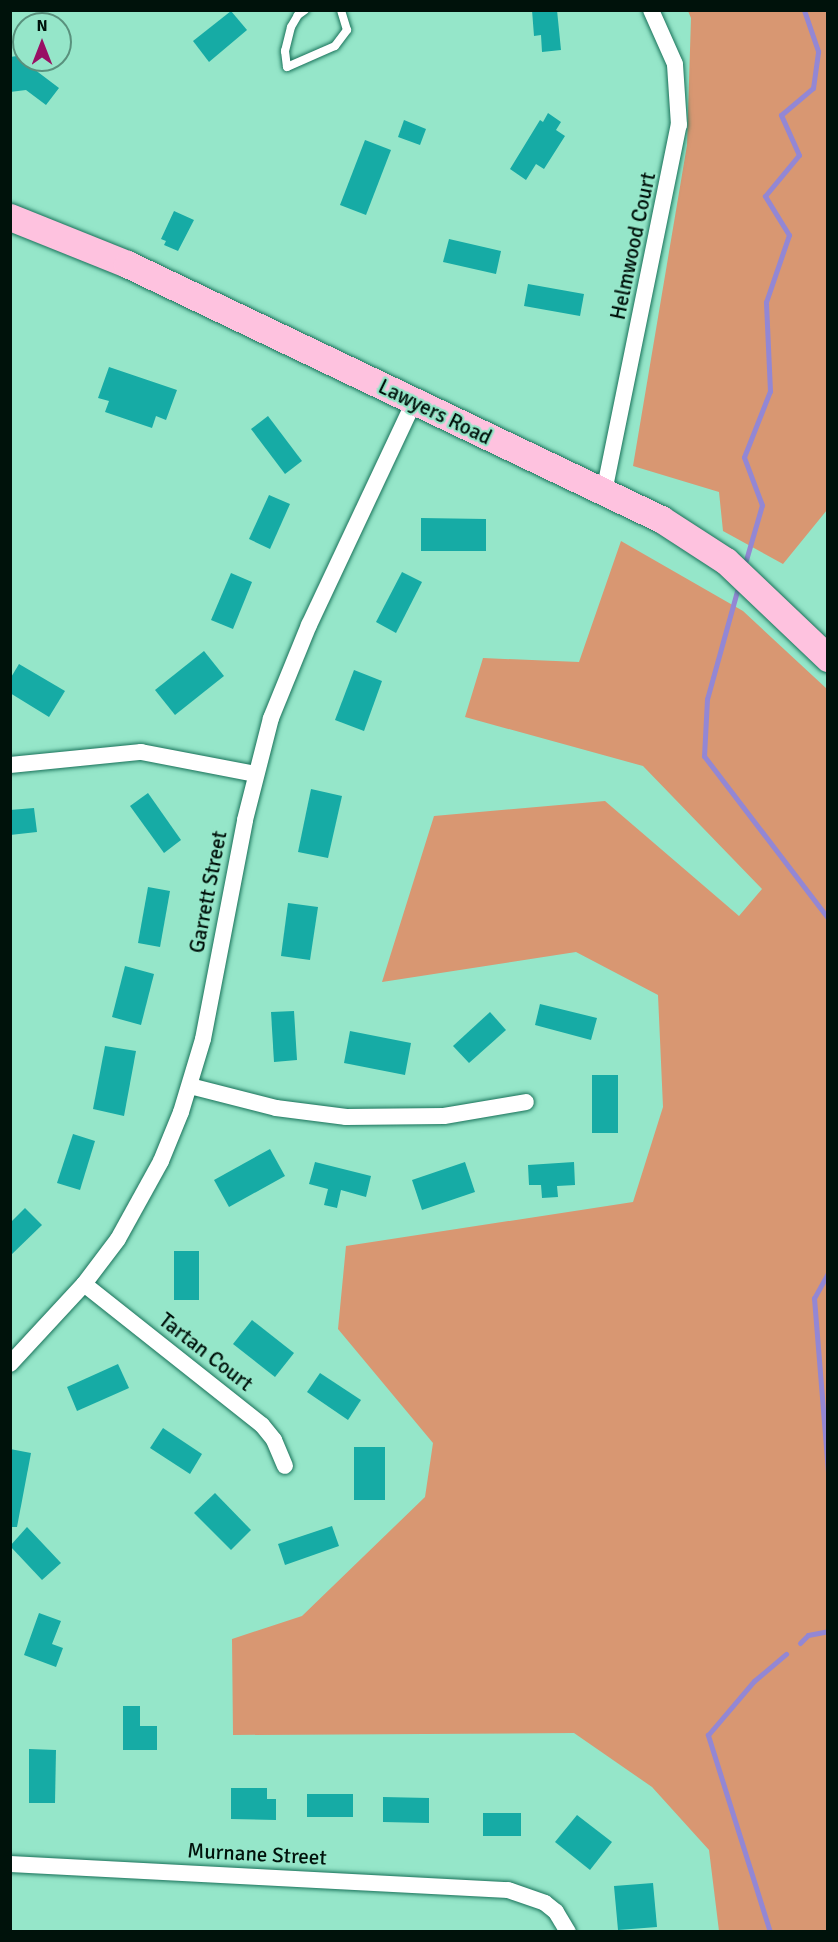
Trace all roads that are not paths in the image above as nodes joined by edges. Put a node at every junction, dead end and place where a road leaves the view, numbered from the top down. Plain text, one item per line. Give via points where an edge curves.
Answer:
1 (305, 10) edge
2 (341, 10) edge
3 (651, 10) edge
4 (10, 217) edge
5 (414, 402) junction
6 (604, 492) junction
7 (828, 658) edge
8 (10, 765) edge
9 (255, 774) junction
10 (190, 1086) junction
11 (526, 1102) dead end
12 (84, 1284) junction
13 (10, 1364) edge
14 (285, 1466) dead end
15 (10, 1864) edge
16 (568, 1932) edge

1 - 2 lane via 291,27 285,51 287,67 335,46 346,30
3 - 6 street, Helmwood Court via 675,64 679,125
4 - 5 main road, Lawyers Road via 127,264
5 - 6 main road, Lawyers Road
5 - 9 street, Garrett Street via 291,665
6 - 7 main road, Lawyers Road via 661,519 726,561
8 - 9 street via 141,752
9 - 10 street, Garrett Street
10 - 11 street via 276,1108 346,1117 444,1116
10 - 12 street, Garrett Street via 138,1207
12 - 13 street, Garrett Street
12 - 14 street, Tartan Court via 261,1425 274,1440
15 - 16 street, Murnane Street via 500,1890 544,1903 556,1912

